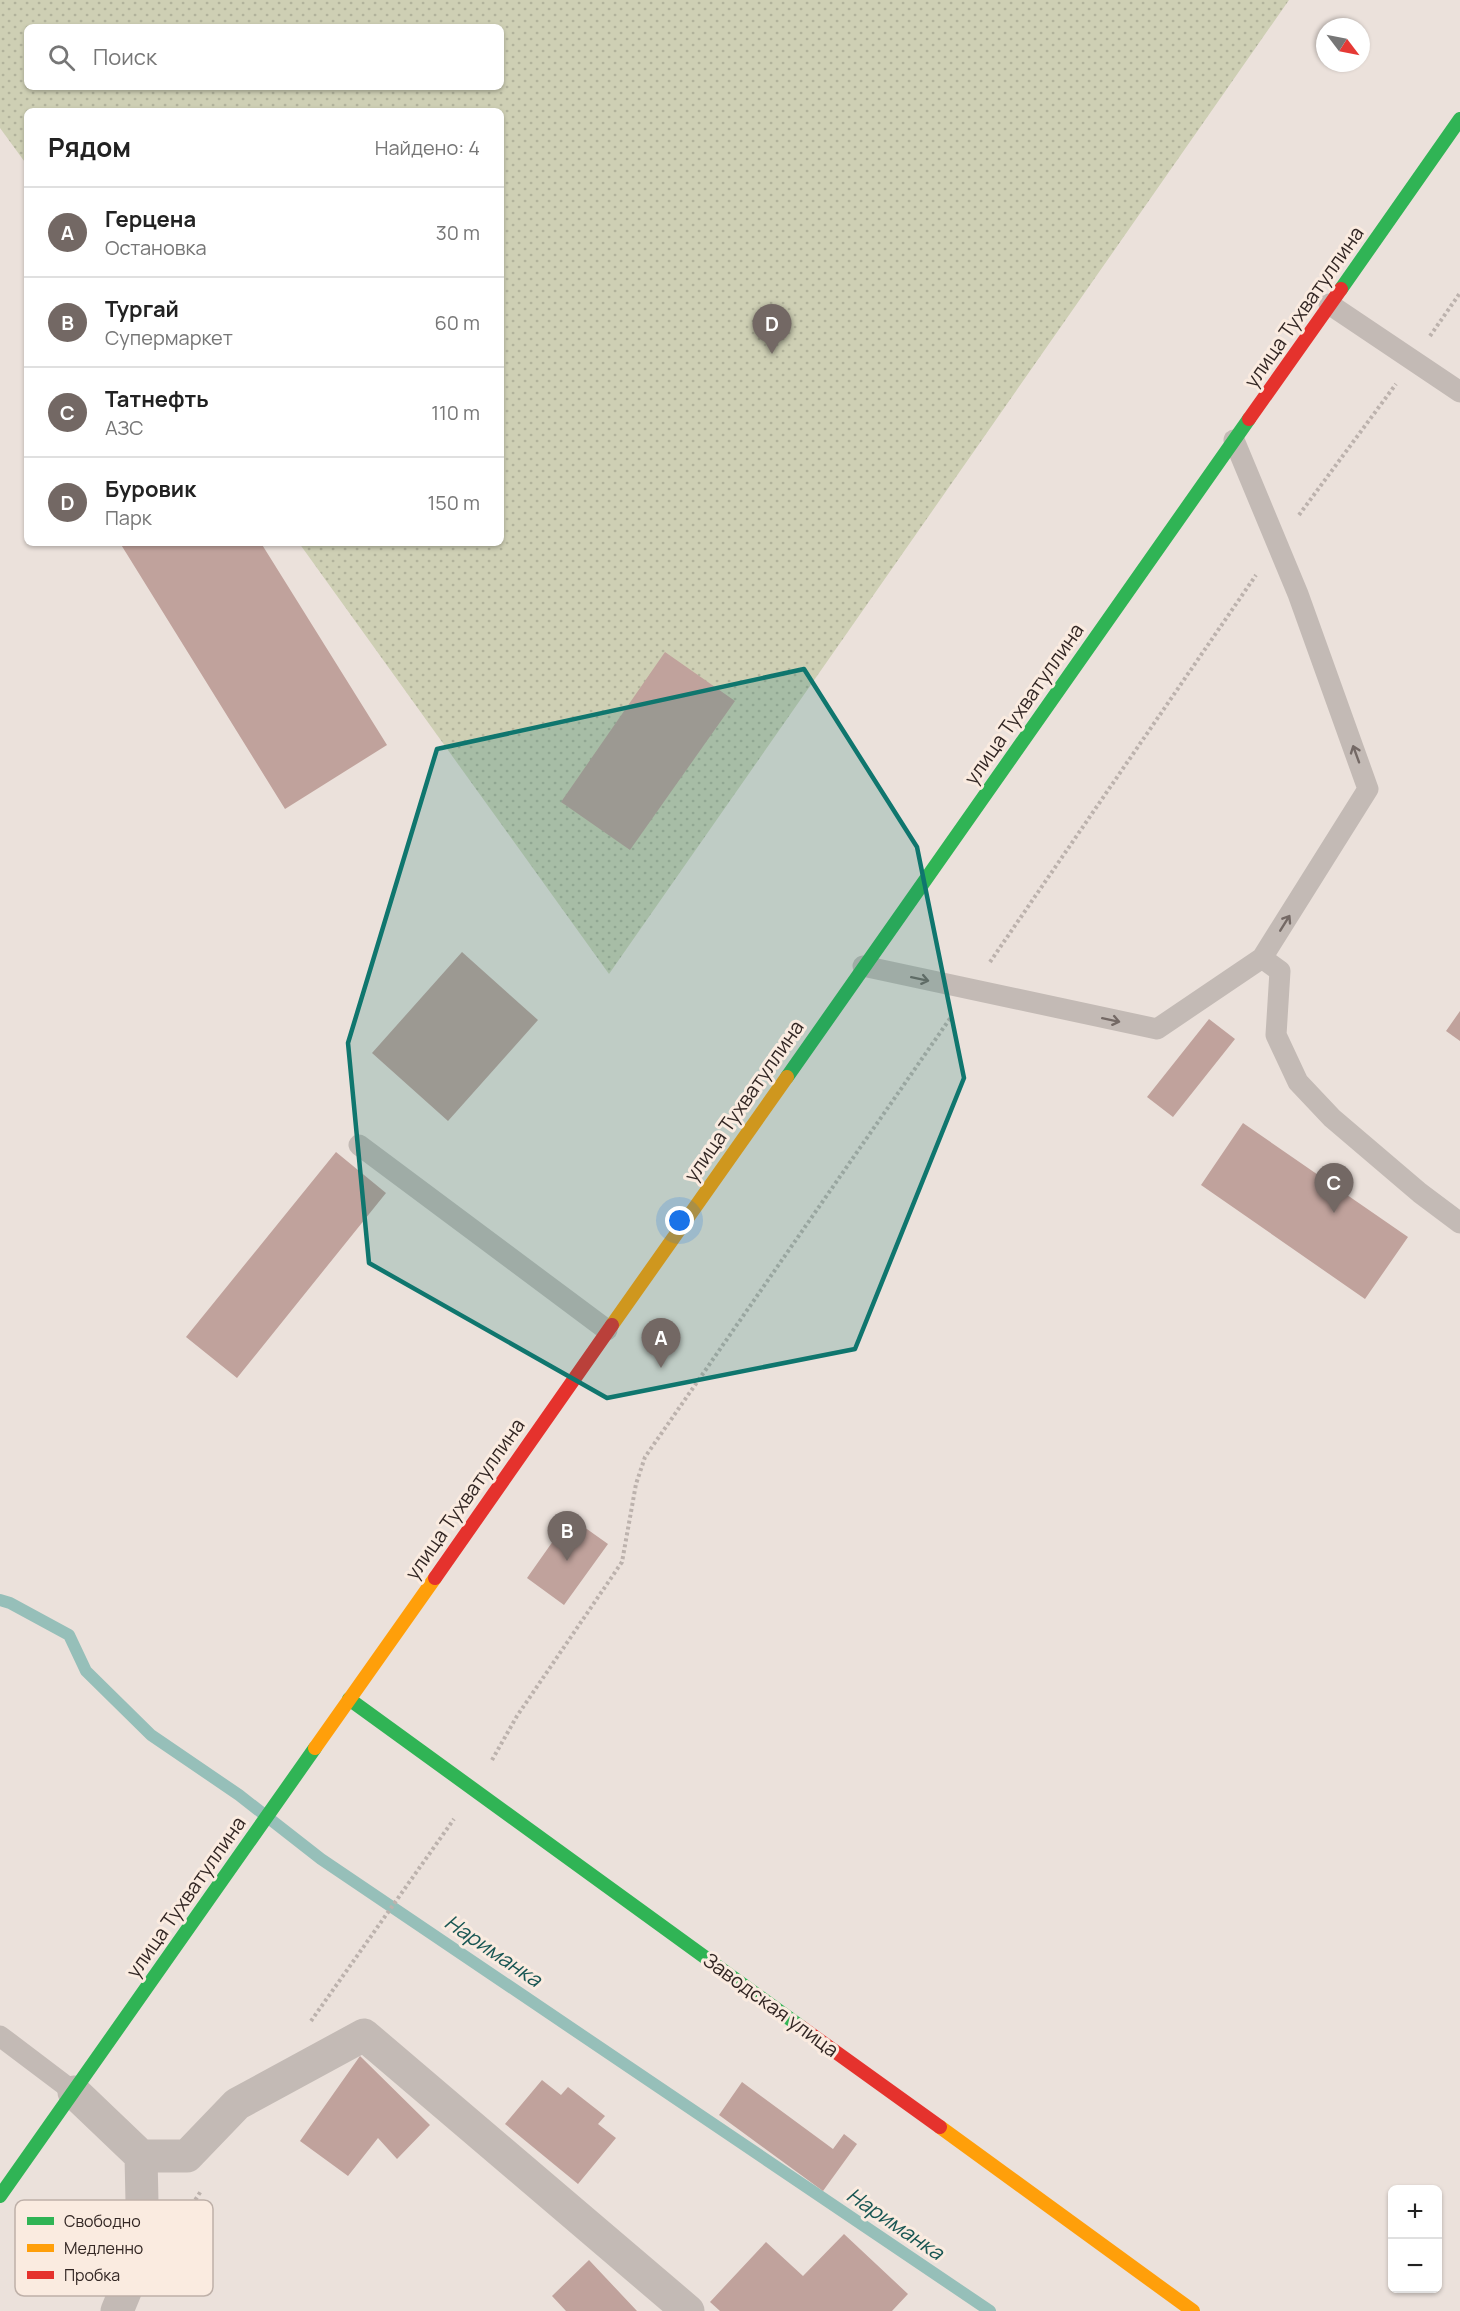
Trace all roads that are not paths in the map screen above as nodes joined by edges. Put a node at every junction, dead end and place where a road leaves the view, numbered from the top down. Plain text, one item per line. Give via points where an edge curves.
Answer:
1 (1460, 119) edge
2 (1329, 304) junction
3 (1460, 392) edge
4 (1234, 440) junction
5 (1262, 958) junction
6 (863, 966) junction
7 (359, 1145) dead end
8 (1460, 1223) edge
9 (607, 1330) junction
10 (349, 1699) junction
11 (0, 2036) edge
12 (74, 2092) junction
13 (141, 2156) junction
14 (0, 2196) edge
15 (141, 2200) edge
16 (123, 2296) edge
17 (117, 2311) edge
18 (688, 2311) edge
19 (1193, 2311) edge

1 - 2 main road, улица Тухватуллина
2 - 3 lane
2 - 4 main road, улица Тухватуллина
5 -> 4 lane via 1368,789 1278,545
4 - 6 main road, улица Тухватуллина
6 -> 5 lane via 1157,1029
5 - 8 lane via 1280,971 1276,1035 1298,1082 1332,1118
6 - 9 main road, улица Тухватуллина
7 - 9 lane
9 - 10 main road, улица Тухватуллина
10 - 12 main road, улица Тухватуллина
10 - 19 main road, Заводская улица
11 - 12 lane
12 - 13 street
12 - 14 main road, улица Тухватуллина
13 - 15 street
13 - 18 street via 187,2156 237,2104 364,2036
16 - 17 street

